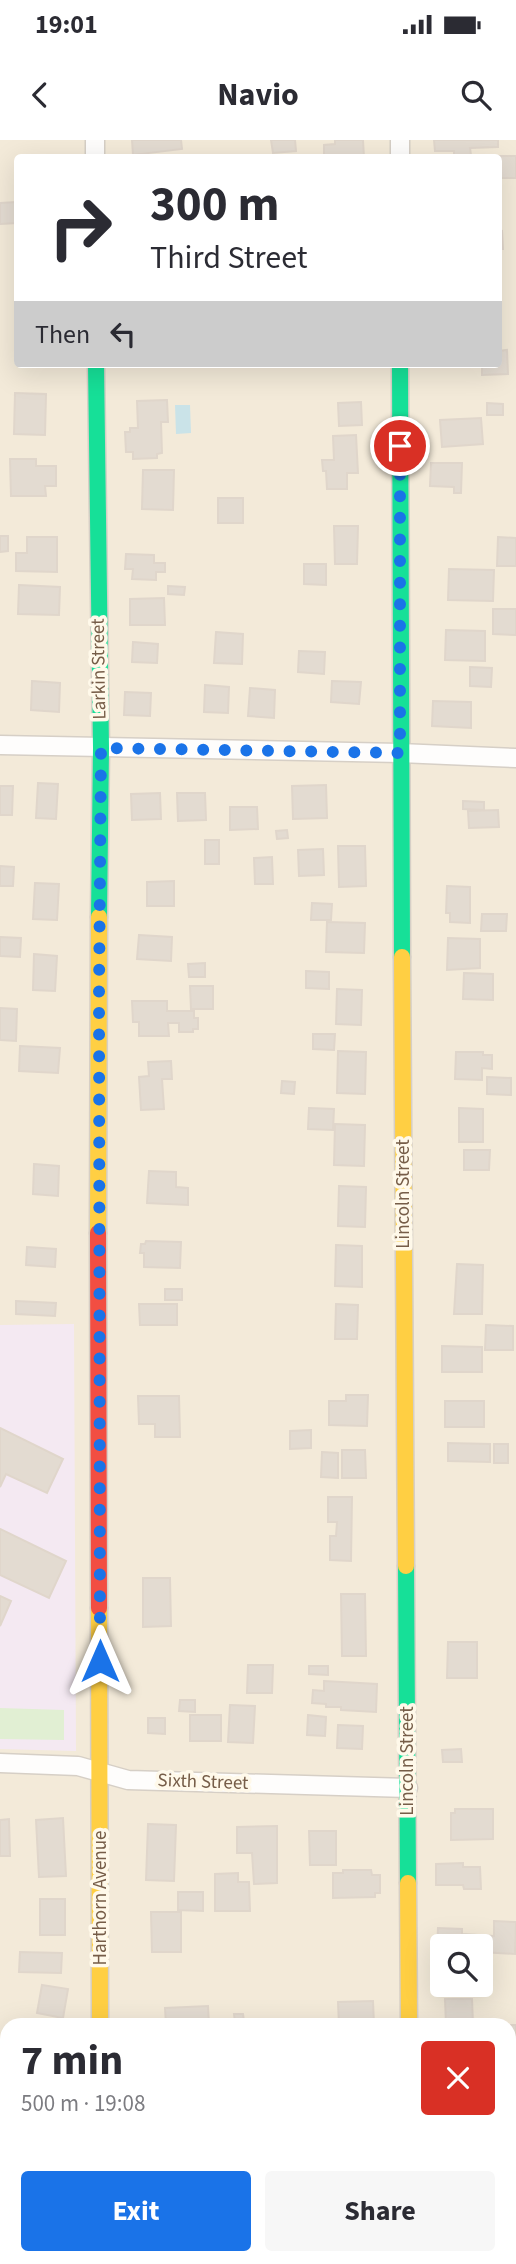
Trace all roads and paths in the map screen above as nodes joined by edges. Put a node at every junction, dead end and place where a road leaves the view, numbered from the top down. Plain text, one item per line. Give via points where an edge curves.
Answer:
1 (96, 368) edge
2 (400, 368) edge
3 (0, 745) edge
4 (101, 748) junction
5 (400, 753) junction
6 (516, 758) edge
7 (0, 1763) edge
8 (100, 1772) junction
9 (408, 1788) junction
10 (100, 2018) edge
11 (409, 2018) edge

1 - 4 street, Larkin Street
2 - 5 street, Lincoln Street
3 - 4 street
4 - 5 street
4 - 8 street, Larkin Street
5 - 6 street
5 - 9 street, Lincoln Street
7 - 8 street, Sixth Street via 69,1765
8 - 9 street, Sixth Street via 128,1780
8 - 10 street, Harthorn Avenue
9 - 11 street, Lincoln Street

